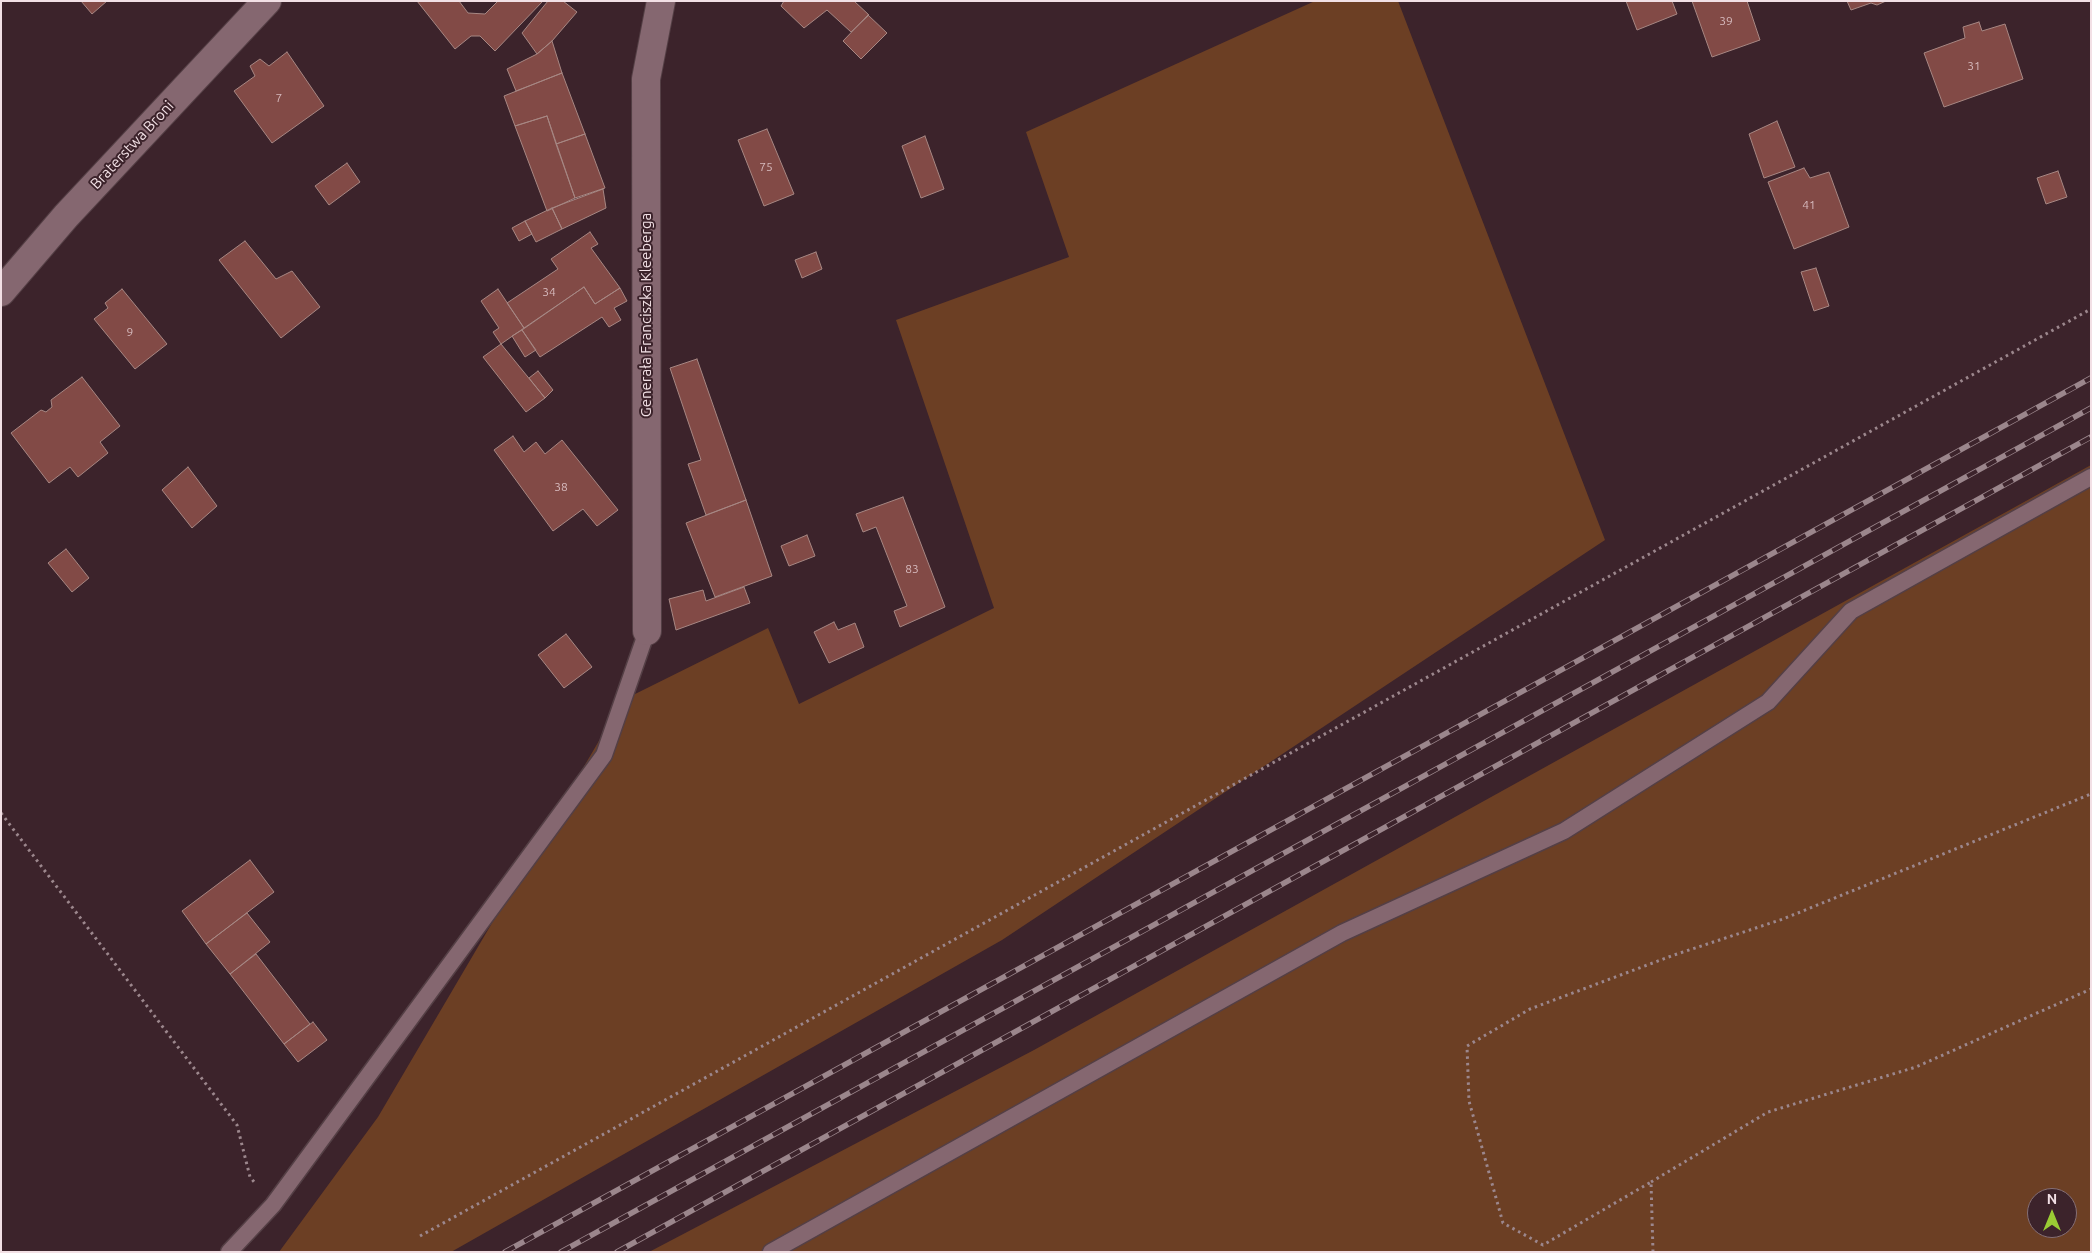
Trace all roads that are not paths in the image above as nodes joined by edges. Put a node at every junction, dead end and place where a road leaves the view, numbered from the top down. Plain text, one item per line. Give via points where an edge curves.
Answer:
1 (267, 1) edge
2 (661, 1) edge
3 (1, 292) edge
4 (2091, 477) edge
5 (647, 631) joint
6 (229, 1252) edge
7 (771, 1252) edge

1 - 3 street, Braterstwa Broni via 66,216
2 - 5 street, Generała Franciszka Kleeberga via 646,79
4 - 7 lane via 1850,611 1768,702 1564,831 1342,933
5 - 6 lane via 604,755 273,1205

